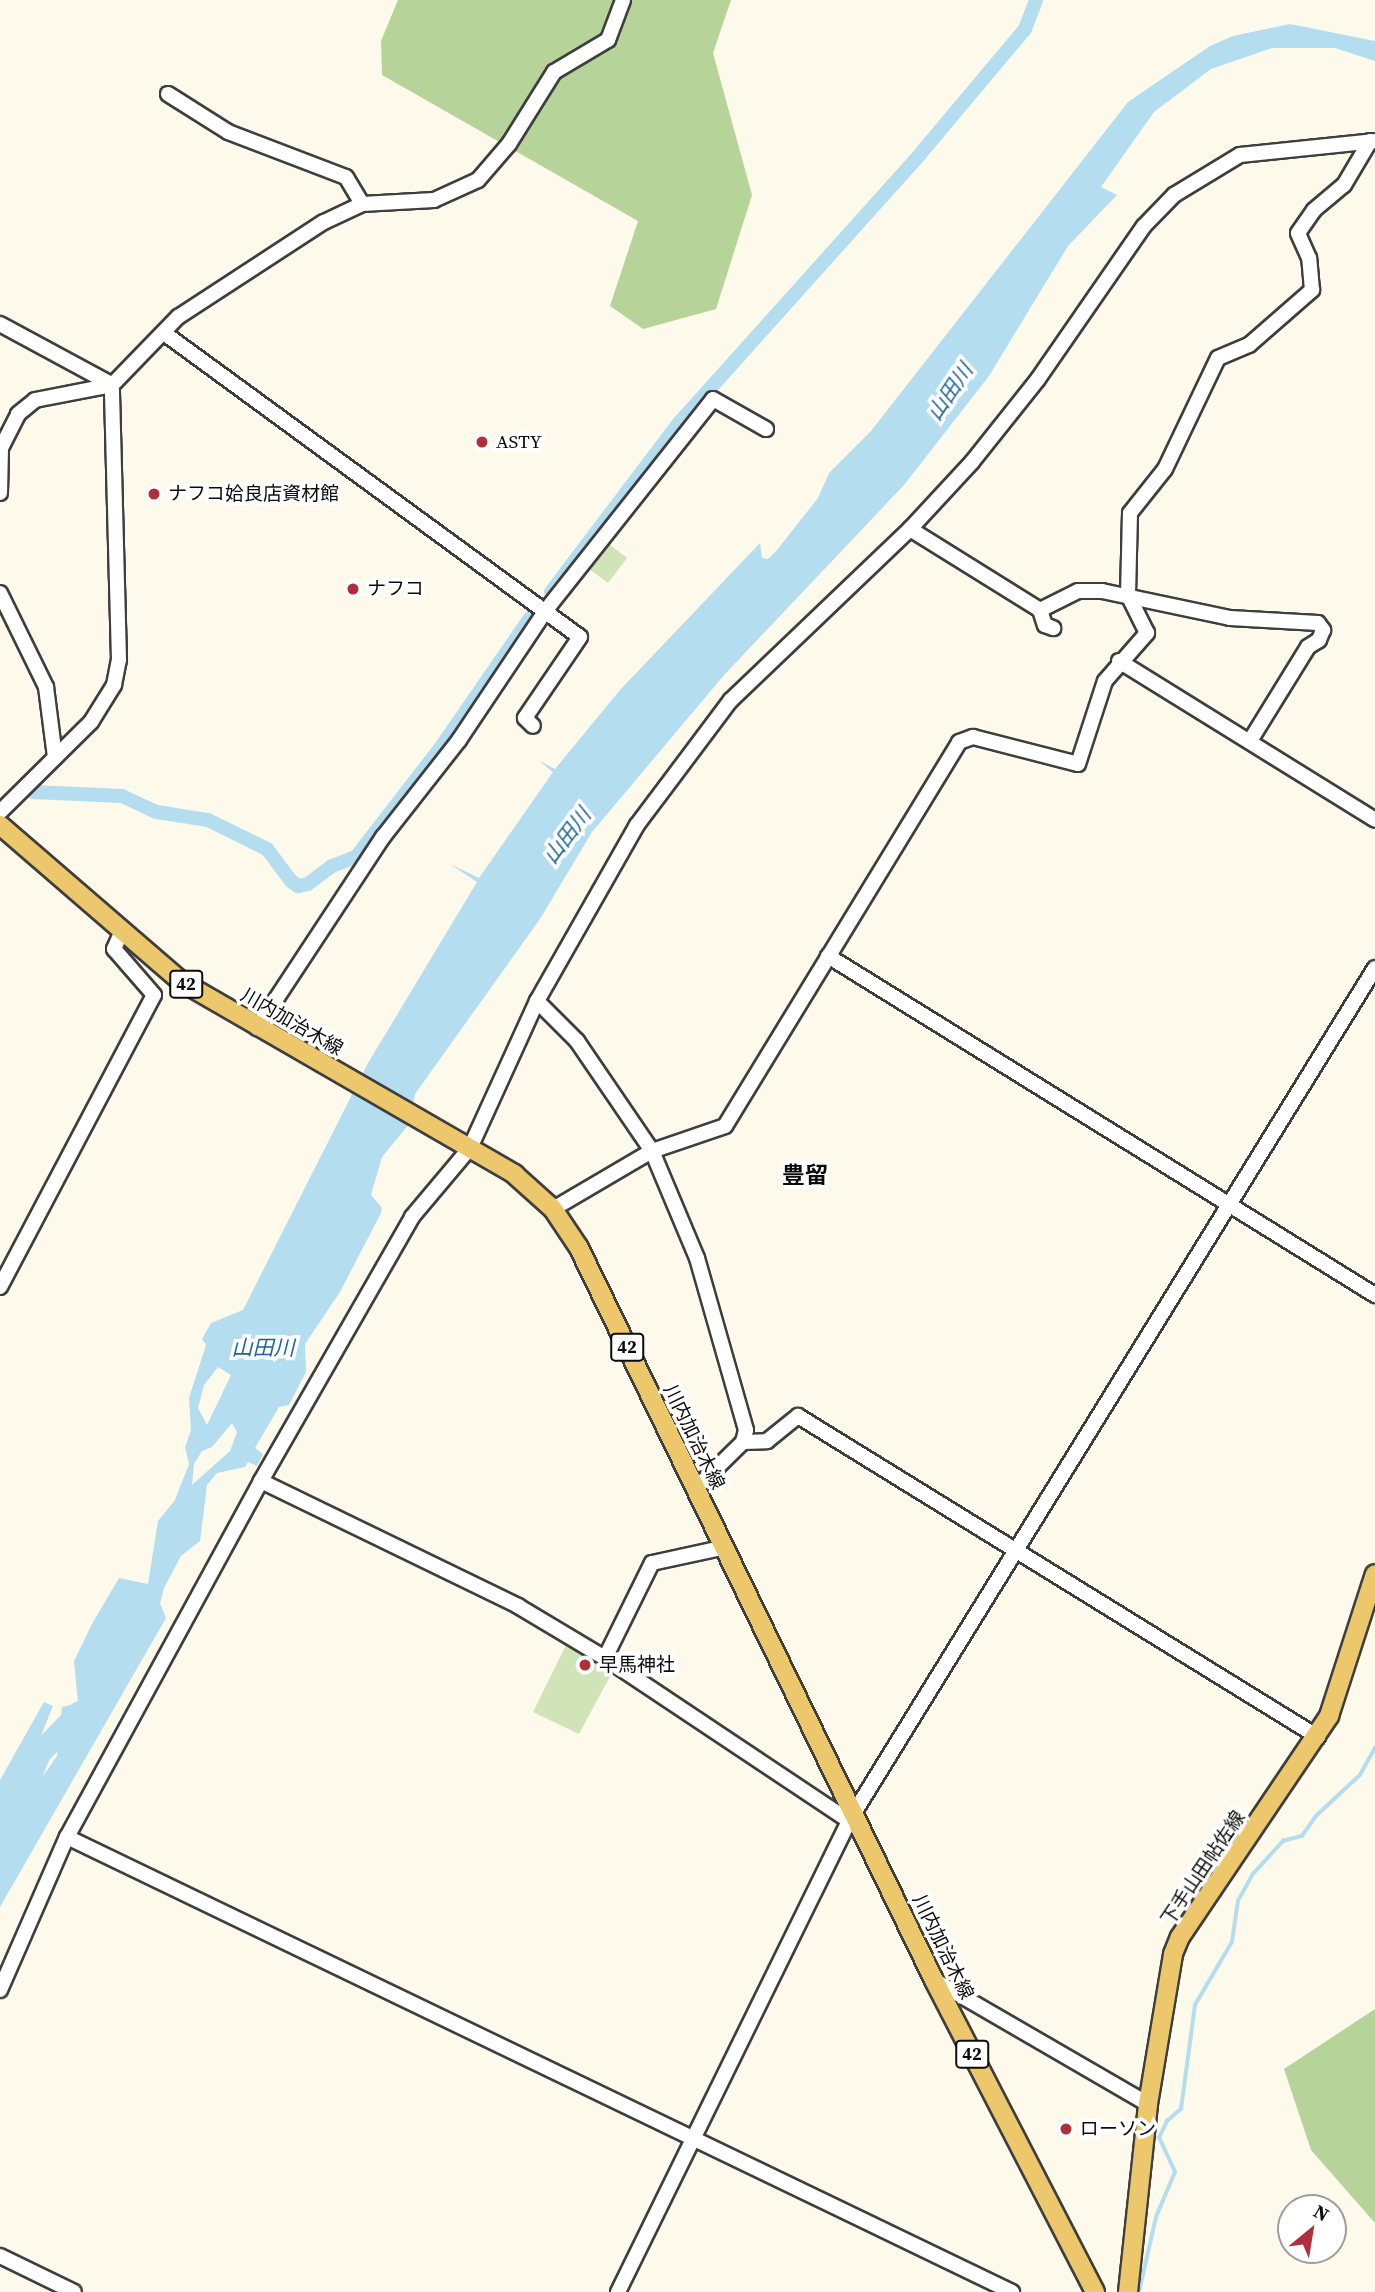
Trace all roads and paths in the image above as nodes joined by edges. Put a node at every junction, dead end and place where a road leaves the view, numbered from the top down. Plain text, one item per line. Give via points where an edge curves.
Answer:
1 (623, 0) edge
2 (168, 94) dead end
3 (1372, 141) edge
4 (362, 204) junction
5 (0, 324) edge
6 (164, 333) junction
7 (112, 384) junction
8 (766, 429) dead end
9 (0, 493) edge
10 (910, 529) junction
11 (0, 593) edge
12 (1128, 594) junction
13 (546, 610) junction
14 (1040, 610) junction
15 (1053, 628) dead end
16 (1119, 661) junction
17 (533, 726) dead end
18 (1250, 741) junction
19 (55, 757) junction
20 (0, 812) edge
21 (1375, 820) edge
22 (0, 825) edge
23 (121, 933) junction
24 (828, 956) junction
25 (1375, 968) edge
26 (537, 1001) junction
27 (257, 1028) junction
28 (467, 1146) junction
29 (652, 1151) junction
30 (1230, 1203) junction
31 (553, 1209) junction
32 (0, 1287) edge
33 (1375, 1295) edge
34 (743, 1443) junction
35 (261, 1481) junction
36 (695, 1489) junction
37 (726, 1547) junction
38 (1016, 1552) junction
39 (1375, 1574) edge
40 (605, 1658) junction
41 (1318, 1737) junction
42 (852, 1817) junction
43 (68, 1838) junction
44 (934, 1980) junction
45 (0, 1990) edge
46 (1148, 2104) junction
47 (692, 2139) junction
48 (0, 2256) edge
49 (74, 2292) edge
50 (618, 2292) edge
51 (1012, 2292) edge
52 (1095, 2292) edge
53 (1128, 2292) edge

1 - 4 street via 608,40 554,72 509,144 478,180 434,200
2 - 4 street via 228,132 346,177
3 - 10 street via 1240,155 1174,195 1144,226 1038,379
3 - 12 street via 1344,185 1314,210 1298,233 1309,258 1312,290 1248,345 1218,358 1165,469 1130,513
4 - 6 street via 296,237 178,317
5 - 7 street
6 - 7 street
6 - 13 street
7 - 9 street via 35,400 18,414 1,448
7 - 19 street via 119,660 107,702
8 - 13 street via 713,399
10 - 14 street
10 - 26 street via 731,700 637,825
11 - 19 street via 46,687
12 - 14 street via 1078,591
12 - 16 street via 1147,633
12 - 18 street via 1230,618 1318,622 1323,630 1319,640 1308,647
13 - 17 street via 580,637 526,718
13 - 27 street via 459,740 383,837
14 - 15 street via 1045,625
16 - 18 street
16 - 24 street via 1105,681 1078,764 973,737 959,742
18 - 21 street
19 - 20 street
22 - 23 main road, 川内加治木線 / 42
23 - 27 main road, 川内加治木線 / 42 via 182,982
23 - 32 street via 114,949 154,995
24 - 29 street via 725,1126
24 - 30 street
25 - 30 street
26 - 28 street
26 - 29 street via 577,1041
27 - 28 main road, 川内加治木線 / 42
28 - 31 main road, 川内加治木線 / 42 via 514,1174
28 - 35 street via 412,1217
29 - 31 street
29 - 34 street via 697,1258 744,1417
30 - 33 street
30 - 38 street
31 - 36 main road, 川内加治木線 / 42 via 579,1248
34 - 36 street
34 - 38 street via 767,1441 798,1416
35 - 40 street via 517,1606
35 - 43 street
36 - 37 main road, 川内加治木線 / 42
37 - 40 street via 652,1563
37 - 42 main road, 川内加治木線 / 42
38 - 41 street
38 - 42 street
39 - 41 main road, 下手山田帖佐線 via 1342,1684
40 - 42 street
41 - 46 main road, 下手山田帖佐線 via 1180,1937 1166,1975
42 - 44 main road, 川内加治木線 / 42
42 - 47 street
43 - 45 street
43 - 47 street
44 - 46 street
44 - 52 main road, 川内加治木線 / 42
46 - 53 main road, 下手山田帖佐線
47 - 50 street
47 - 51 street
48 - 49 street

